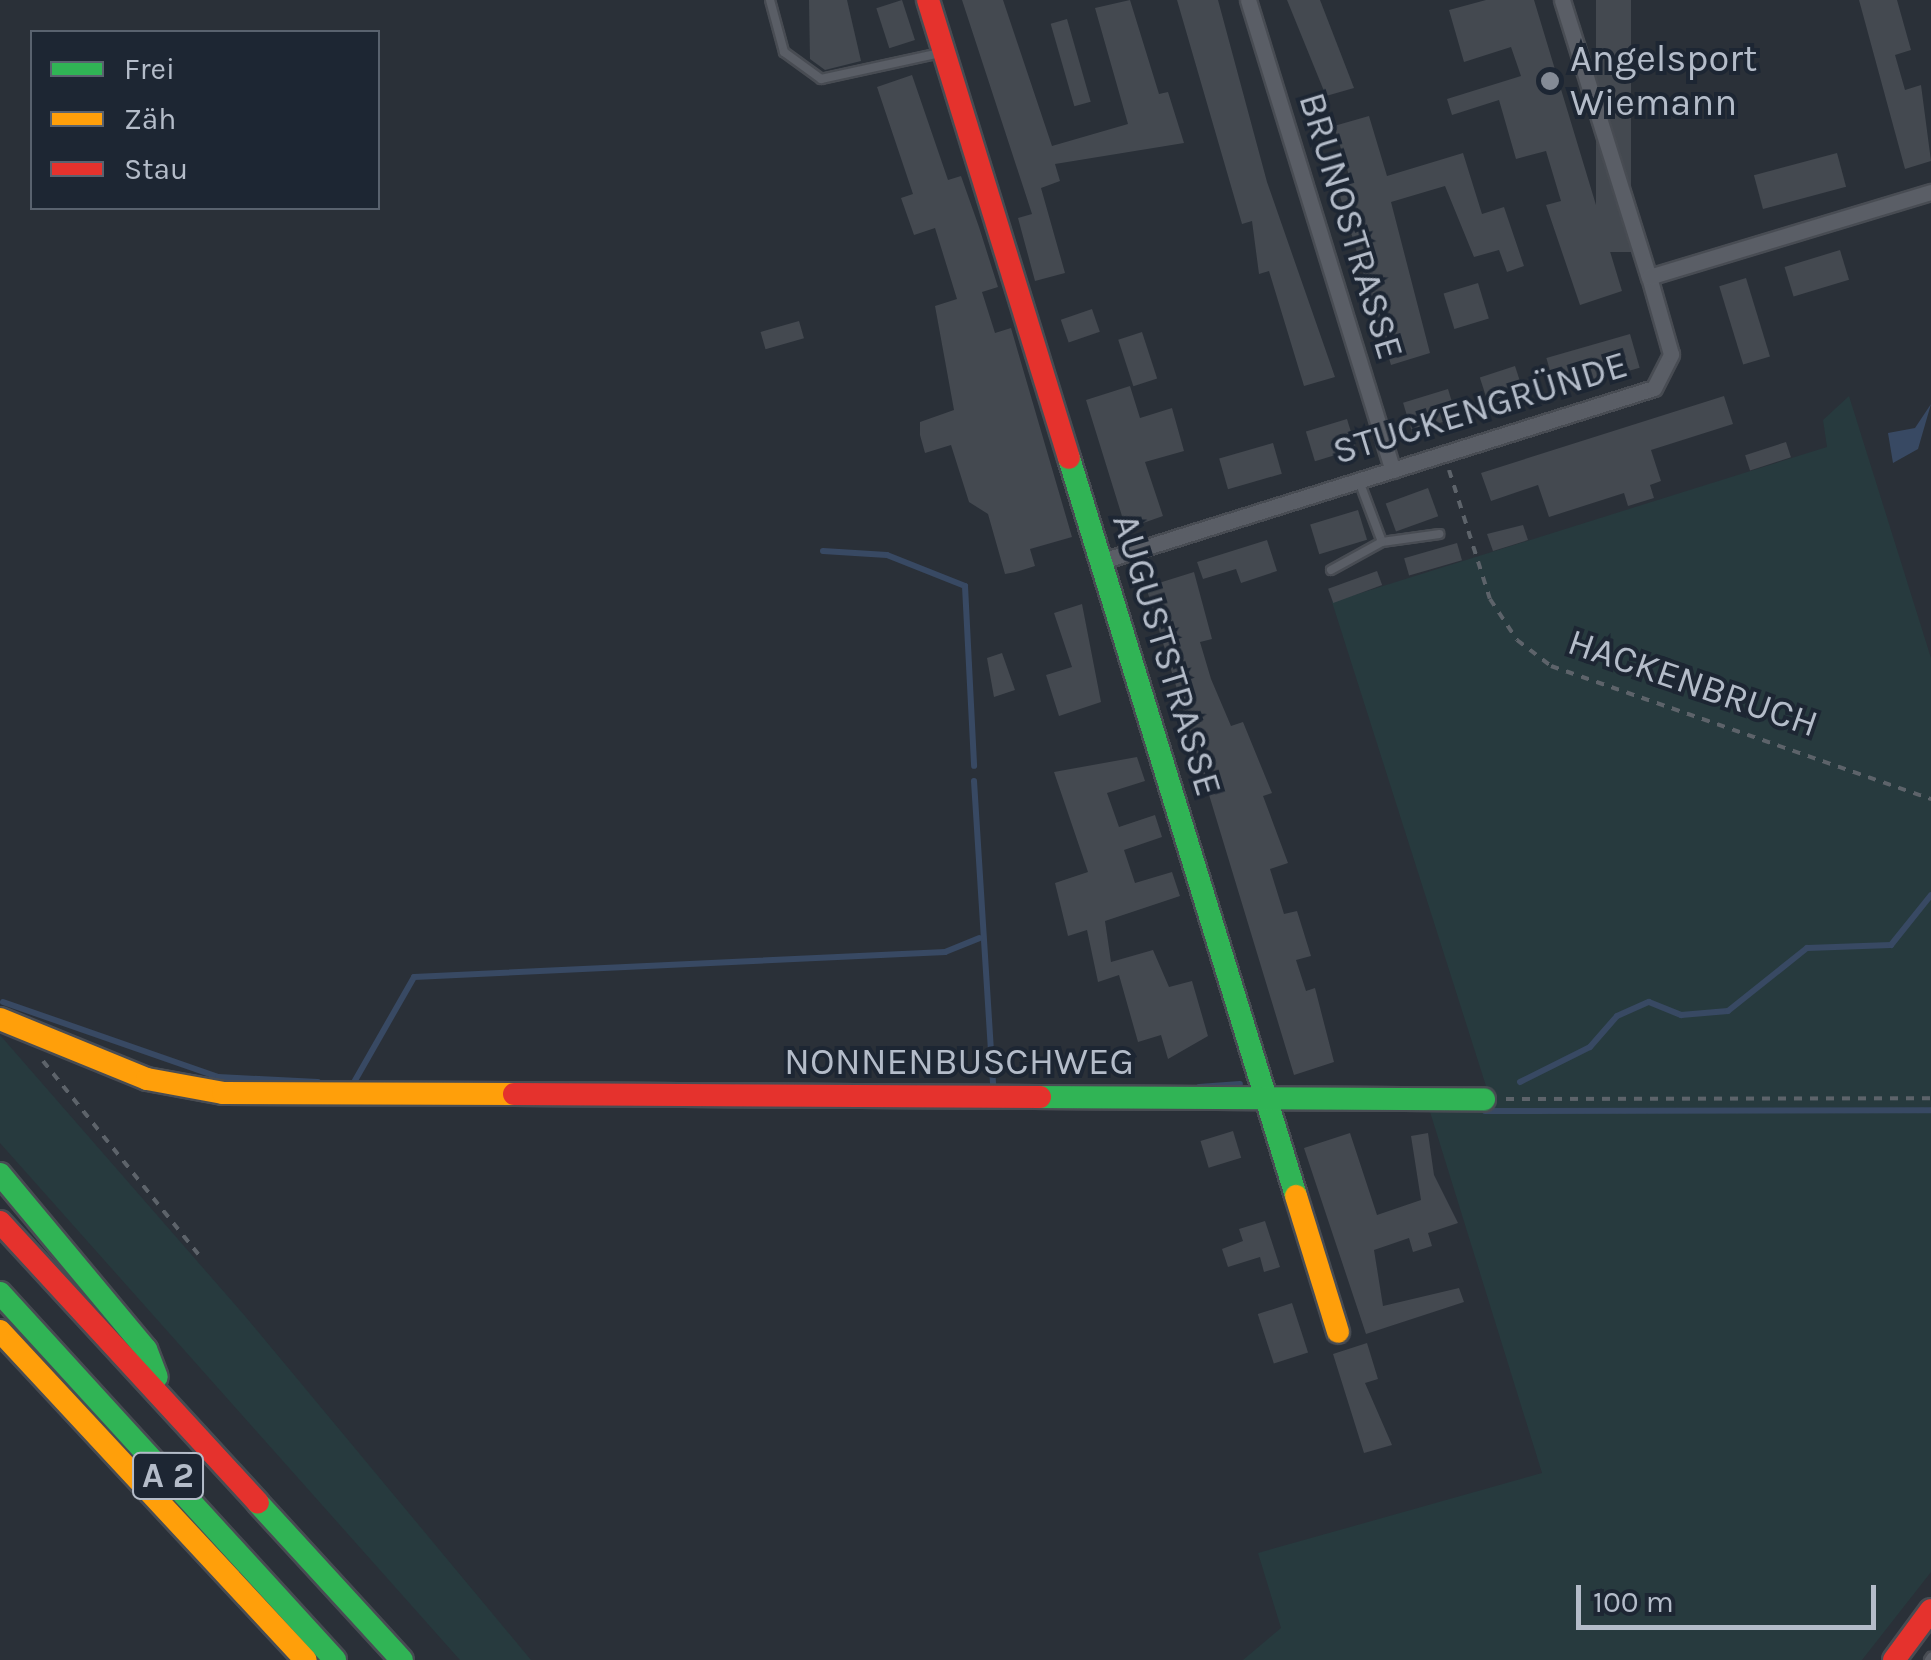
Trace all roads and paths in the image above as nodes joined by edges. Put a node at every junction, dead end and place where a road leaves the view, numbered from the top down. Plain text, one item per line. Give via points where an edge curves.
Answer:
1 (770, 0) edge
2 (928, 0) edge
3 (1248, 0) edge
4 (1562, 0) edge
5 (945, 52) junction
6 (1931, 192) edge
7 (1648, 278) junction
8 (1444, 454) junction
9 (1393, 470) junction
10 (1359, 481) junction
11 (1439, 534) dead end
12 (1382, 542) junction
13 (1102, 561) junction
14 (1332, 570) dead end
15 (1931, 799) edge
16 (9, 1022) edge
17 (1265, 1098) junction
18 (1484, 1098) joint
19 (1931, 1098) edge
20 (0, 1174) edge
21 (0, 1222) edge
22 (202, 1259) dead end
23 (0, 1293) edge
24 (0, 1330) edge
25 (1338, 1332) dead end
26 (168, 1403) junction
27 (1931, 1610) edge
28 (306, 1660) edge
29 (335, 1660) edge
30 (402, 1660) edge
31 (1894, 1660) edge

1 - 5 lane via 784,52 821,79
2 - 5 main road, AUGUSTSTRASSE
3 - 9 street, BRUNOSTRASSE
4 - 7 street
5 - 13 main road, AUGUSTSTRASSE
6 - 7 street
7 - 8 street, STUCKENGRÜNDE via 1670,354 1665,381
8 - 9 street, STUCKENGRÜNDE
8 - 15 path, HACKENBRUCH via 1490,600 1533,654
9 - 10 street, STUCKENGRÜNDE
10 - 12 lane
10 - 13 street, STUCKENGRÜNDE
11 - 12 lane
12 - 14 lane
13 - 17 main road, AUGUSTSTRASSE
16 - 17 main road, NONNENBUSCHWEG via 146,1080 223,1093
16 - 22 path
17 - 18 main road, NONNENBUSCHWEG
17 - 25 main road, AUGUSTSTRASSE
18 - 19 path
20 - 26 main road via 146,1350
21 - 26 main road, A 2
23 - 29 main road, A 2
24 - 28 main road
26 - 30 main road, A 2
27 - 31 main road

